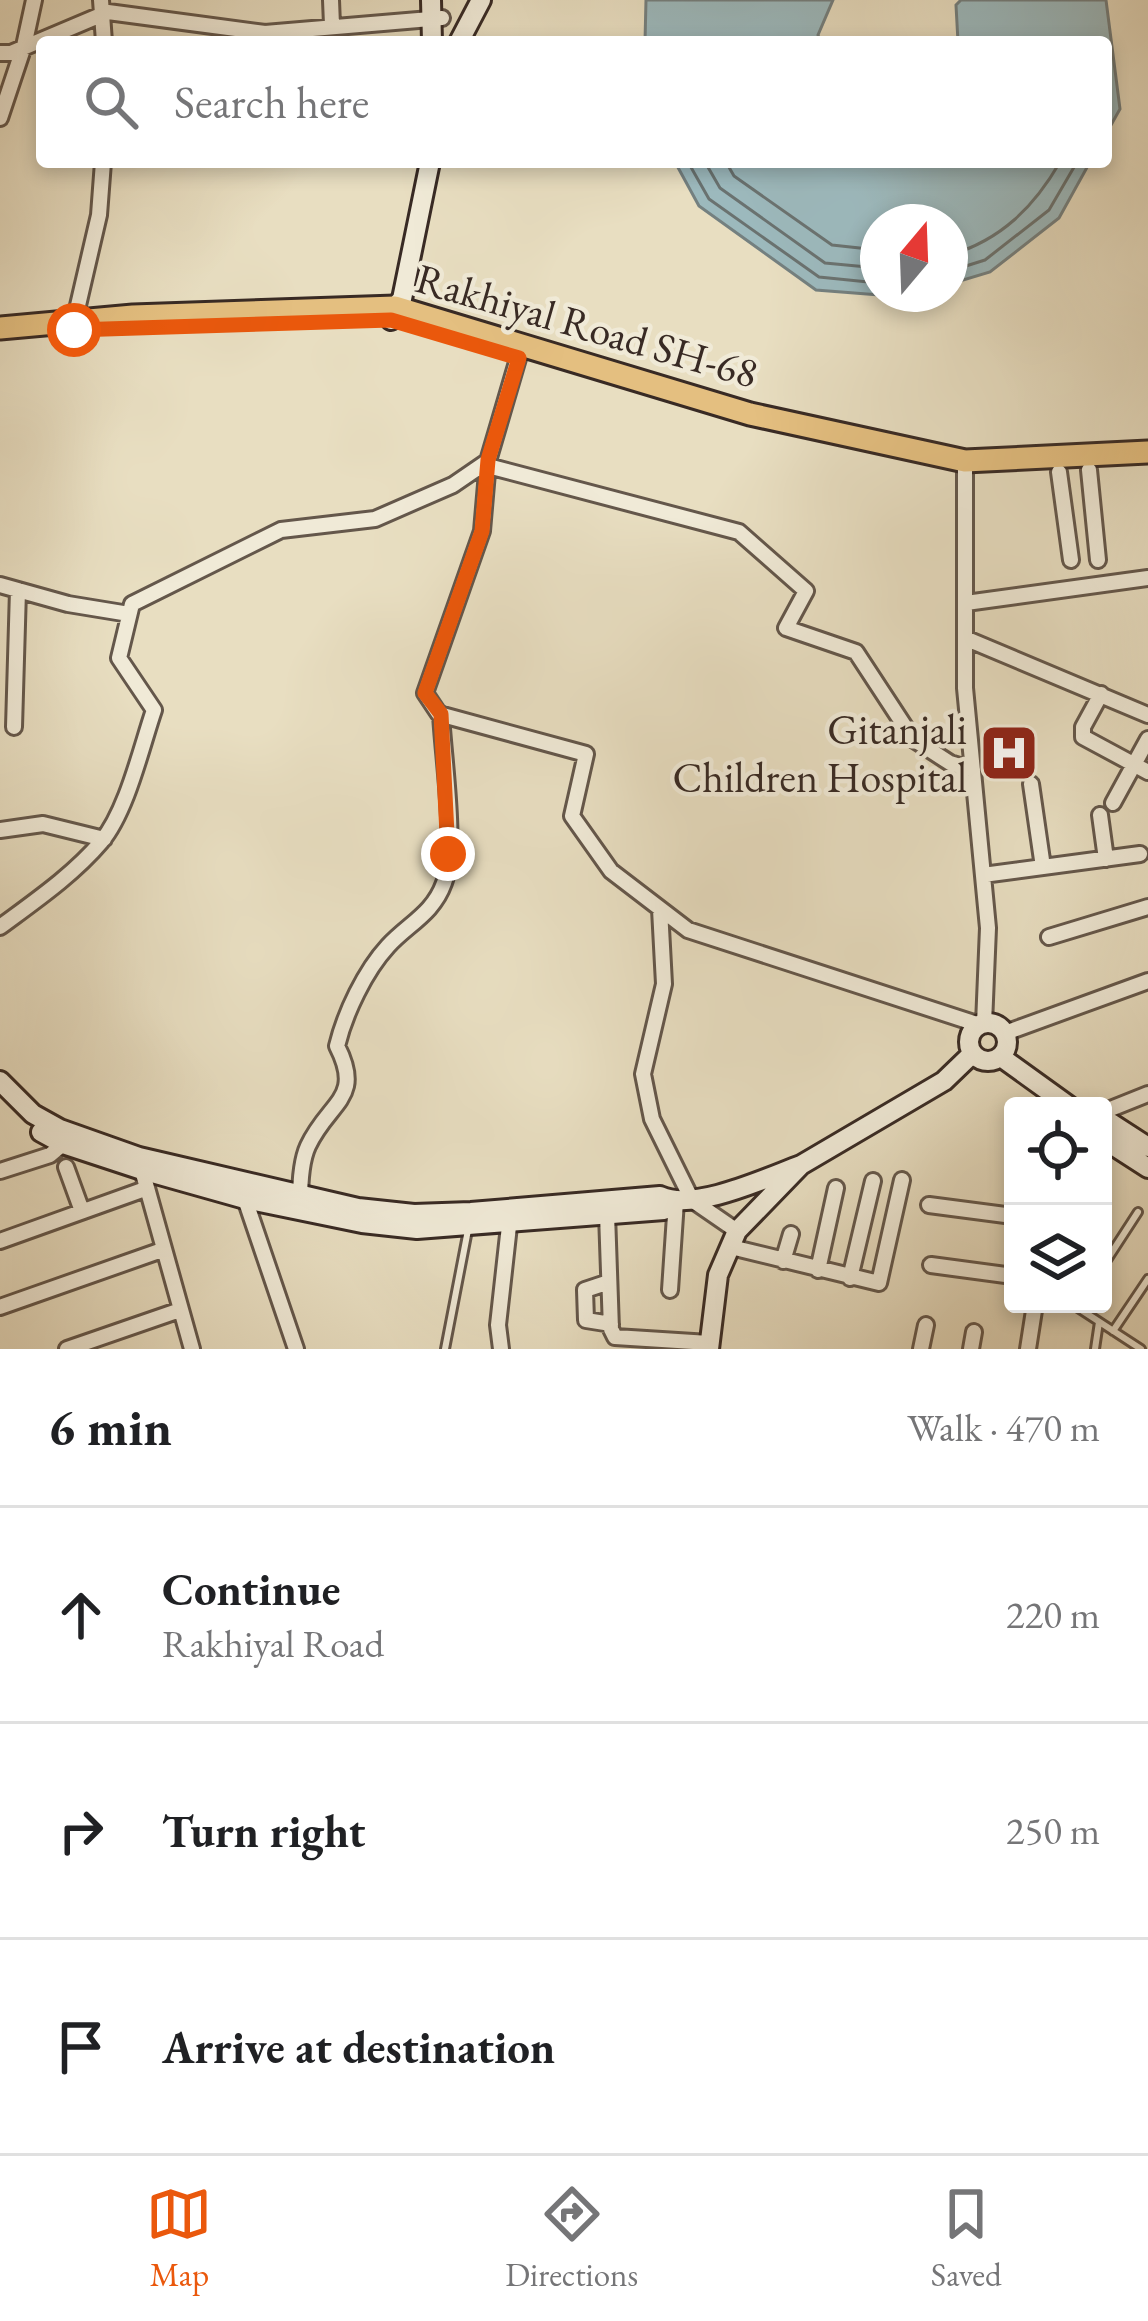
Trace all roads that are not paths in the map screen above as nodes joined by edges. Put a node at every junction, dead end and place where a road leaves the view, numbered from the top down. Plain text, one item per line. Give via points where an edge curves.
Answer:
1 (34, 0) edge
2 (331, 0) edge
3 (481, 0) edge
4 (102, 7) edge
5 (436, 9) edge
6 (332, 25) junction
7 (44, 36) edge
8 (462, 36) edge
9 (36, 40) edge
10 (24, 46) junction
11 (0, 52) edge
12 (0, 118) edge
13 (103, 168) edge
14 (417, 168) edge
15 (429, 168) edge
16 (393, 314) junction
17 (73, 326) junction
18 (0, 328) edge
19 (0, 338) edge
20 (520, 352) junction
21 (1148, 452) edge
22 (488, 463) junction
23 (1148, 464) edge
24 (965, 466) junction
25 (1089, 470) junction
26 (1059, 472) junction
27 (1071, 560) dead end
28 (1098, 560) dead end
29 (1148, 578) edge
30 (0, 585) edge
31 (17, 590) junction
32 (966, 603) junction
33 (129, 614) junction
34 (967, 639) junction
35 (1101, 694) junction
36 (441, 714) junction
37 (1148, 715) edge
38 (14, 727) dead end
39 (1148, 739) edge
40 (1133, 764) junction
41 (973, 770) junction
42 (1148, 772) edge
43 (1031, 784) dead end
44 (1113, 802) dead end
45 (1100, 814) dead end
46 (0, 830) edge
47 (104, 839) junction
48 (1140, 854) dead end
49 (1106, 859) junction
50 (1043, 867) junction
51 (983, 874) junction
52 (1148, 908) edge
53 (660, 909) junction
54 (0, 927) edge
55 (1049, 937) dead end
56 (1148, 980) edge
57 (982, 1024) junction
58 (1005, 1033) junction
59 (973, 1054) junction
60 (1001, 1057) junction
61 (0, 1081) edge
62 (1148, 1094) edge
63 (1055, 1097) edge
64 (0, 1100) edge
65 (1112, 1108) edge
66 (1112, 1124) edge
67 (63, 1144) junction
68 (1112, 1145) edge
69 (1148, 1147) edge
70 (800, 1165) junction
71 (66, 1166) dead end
72 (1148, 1168) edge
73 (0, 1171) edge
74 (143, 1180) junction
75 (902, 1180) dead end
76 (872, 1181) dead end
77 (836, 1189) dead end
78 (245, 1199) junction
79 (680, 1201) junction
80 (299, 1203) junction
81 (929, 1205) dead end
82 (82, 1211) junction
83 (1138, 1212) dead end
84 (607, 1214) junction
85 (510, 1215) junction
86 (1004, 1215) edge
87 (469, 1226) junction
88 (791, 1234) dead end
89 (734, 1239) junction
90 (0, 1240) edge
91 (162, 1250) junction
92 (1112, 1252) edge
93 (783, 1261) junction
94 (931, 1265) dead end
95 (818, 1270) junction
96 (1004, 1275) edge
97 (850, 1278) junction
98 (1148, 1279) edge
99 (609, 1282) junction
100 (670, 1290) dead end
101 (0, 1306) edge
102 (180, 1310) junction
103 (1034, 1313) edge
104 (1087, 1313) edge
105 (1099, 1322) junction
106 (610, 1324) junction
107 (926, 1324) dead end
108 (1114, 1331) junction
109 (974, 1332) dead end
110 (709, 1346) edge
111 (67, 1349) edge
112 (192, 1349) edge
113 (296, 1349) edge
114 (445, 1349) edge
115 (501, 1349) edge
116 (921, 1349) edge
117 (971, 1349) edge
118 (1028, 1349) edge
119 (1095, 1349) edge
120 (1141, 1349) edge

1 - 10 street
2 - 6 street
3 - 8 street
4 - 6 street via 265,33
4 - 7 street
5 - 6 street
9 - 10 street
10 - 11 street
10 - 12 street
13 - 17 street
14 - 16 street
15 - 16 street
16 - 17 main road
16 - 20 main road
17 - 18 main road
17 - 19 main road
20 - 22 street
20 - 24 main road via 838,444
21 - 24 main road
22 - 33 street via 375,519 281,530 132,604
22 - 36 street via 482,531 425,693
22 - 41 street via 739,532 806,591 786,628 856,652 913,739
23 - 25 main road
24 - 26 main road
24 - 32 street
25 - 26 main road
25 - 28 street
26 - 27 street
29 - 32 street
30 - 31 street
31 - 33 street
31 - 38 street
32 - 34 street
33 - 47 street via 119,658 154,710
34 - 35 street
34 - 41 street
35 - 37 street
35 - 40 street via 1083,737
36 - 53 street via 586,754 572,816 611,871
36 - 80 street via 445,882 430,910 387,946 342,1027 348,1087 306,1150
39 - 40 street
40 - 42 street
40 - 44 street
41 - 51 street
43 - 50 street
45 - 49 street
46 - 47 street via 43,824
47 - 54 street
48 - 49 street
49 - 50 street
50 - 51 street
51 - 57 street
52 - 55 street
53 - 57 street via 688,930
53 - 79 street via 664,984 644,1074
56 - 58 street
57 - 58 street
57 - 59 street via 969,1038
58 - 60 street
59 - 60 street via 989,1062
59 - 70 street via 944,1081
60 - 63 street
61 - 80 street via 60,1130
62 - 65 street
64 - 67 street
66 - 69 street
67 - 73 street
67 - 74 street
68 - 72 street
70 - 79 street
70 - 89 street
71 - 82 street
74 - 78 street
74 - 82 street
74 - 91 street
75 - 97 street via 883,1279
76 - 97 street
77 - 95 street
78 - 80 street
78 - 113 street
79 - 84 street via 664,1210
79 - 85 street via 660,1196
79 - 89 street
79 - 100 street
80 - 85 street
80 - 87 street via 416,1229
81 - 86 street
82 - 90 street
83 - 92 lane
84 - 85 street
84 - 99 street
85 - 87 street
85 - 115 street
87 - 114 lane
88 - 93 street
89 - 93 street
89 - 110 street via 718,1275
91 - 101 street
91 - 102 street
93 - 95 street
94 - 96 street
95 - 97 street
98 - 108 lane
99 - 106 street
99 - 106 street via 585,1290 585,1312 586,1320
102 - 111 street
102 - 112 street
103 - 118 street
104 - 105 lane
105 - 108 lane
105 - 119 lane
106 - 110 street via 626,1340
107 - 116 street
108 - 120 lane
109 - 117 street

